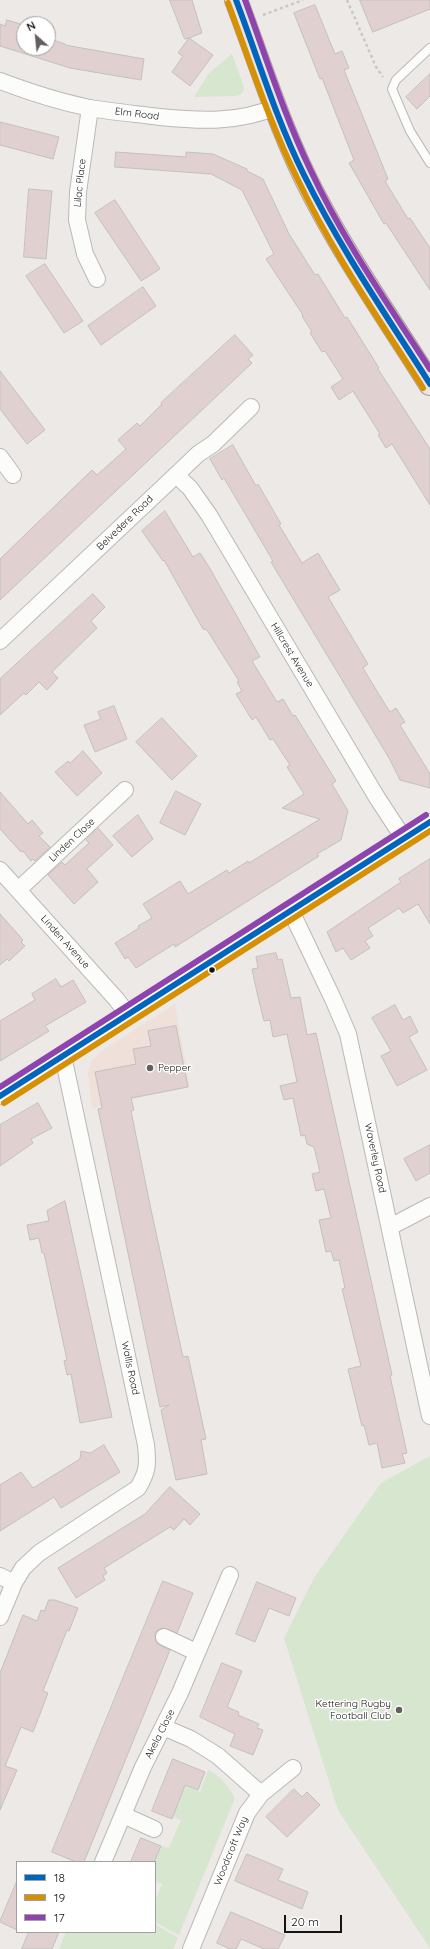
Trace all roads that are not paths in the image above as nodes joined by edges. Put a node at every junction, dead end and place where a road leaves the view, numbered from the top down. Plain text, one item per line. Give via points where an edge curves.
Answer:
1 (236, 0) edge
2 (430, 48) edge
3 (0, 81) edge
4 (276, 107) junction
5 (90, 108) junction
6 (430, 163) edge
7 (97, 279) dead end
8 (430, 384) edge
9 (251, 407) dead end
10 (0, 457) edge
11 (176, 474) junction
12 (13, 475) dead end
13 (0, 641) edge
14 (125, 790) dead end
15 (430, 822) edge
16 (404, 839) junction
17 (0, 870) edge
18 (18, 890) junction
19 (291, 911) junction
20 (128, 1015) junction
21 (63, 1056) junction
22 (0, 1096) edge
23 (430, 1206) edge
24 (390, 1228) junction
25 (430, 1416) edge
26 (230, 1575) dead end
27 (7, 1580) edge
28 (0, 1618) edge
29 (164, 1637) dead end
30 (196, 1652) junction
31 (163, 1727) junction
32 (293, 1768) dead end
33 (261, 1794) junction
34 (122, 1815) junction
35 (154, 1829) dead end
36 (104, 1861) edge
37 (195, 1948) edge

1 - 4 main road
2 - 6 lane via 396,80 392,89 410,131
3 - 5 street, Elm Road via 35,94
4 - 5 street, Elm Road via 254,116 230,120 193,120
4 - 8 main road via 314,196
5 - 7 street, Lilac Place via 78,192 77,220 85,254
9 - 11 street, Belvedere Road via 213,444
10 - 12 street
11 - 13 street, Belvedere Road
11 - 16 street, Hillcrest Avenue via 190,488 209,515
14 - 18 street, Linden Close
15 - 16 street
16 - 19 street
17 - 18 street, Linden Avenue
18 - 20 street, Linden Avenue
19 - 20 street
19 - 24 street, Waverley Road via 334,999 348,1034
20 - 21 street
21 - 22 street
21 - 27 street, Wallis Road via 145,1437 148,1463 146,1475 138,1488 39,1553
23 - 24 street
24 - 25 street, Waverley Road
26 - 30 street, Akela Close
27 - 28 street, Wallis Road
29 - 30 street
30 - 31 street, Akela Close
31 - 33 street via 191,1739 218,1756
31 - 34 street, Akela Close
32 - 33 street, Woodcroft Way
33 - 37 street, Woodcroft Way via 247,1813
34 - 35 street
34 - 36 street, Akela Close

